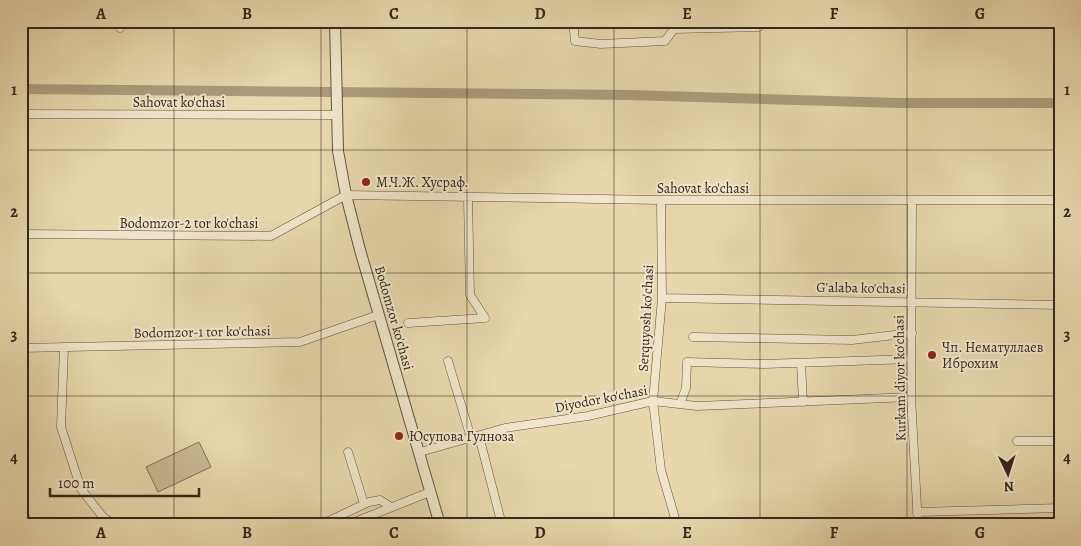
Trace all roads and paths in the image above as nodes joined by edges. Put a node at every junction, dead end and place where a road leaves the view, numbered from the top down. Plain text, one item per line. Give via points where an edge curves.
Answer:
1 (336, 21) edge
2 (573, 21) edge
3 (760, 24) edge
4 (674, 25) edge
5 (21, 114) edge
6 (336, 115) junction
7 (346, 195) junction
8 (468, 198) junction
9 (661, 200) junction
10 (1060, 200) edge
11 (912, 201) junction
12 (21, 234) edge
13 (662, 298) junction
14 (912, 302) junction
15 (1060, 305) edge
16 (378, 314) junction
17 (408, 323) dead end
18 (912, 333) junction
19 (694, 336) dead end
20 (64, 347) junction
21 (21, 348) edge
22 (912, 359) junction
23 (448, 361) dead end
24 (801, 363) junction
25 (911, 397) junction
26 (653, 401) junction
27 (802, 402) junction
28 (680, 404) junction
29 (475, 437) junction
30 (1017, 441) dead end
31 (1060, 441) edge
32 (348, 452) dead end
33 (420, 452) junction
34 (430, 492) junction
35 (364, 504) junction
36 (391, 507) junction
37 (1060, 508) edge
38 (21, 511) edge
39 (917, 512) junction
40 (31, 525) edge
41 (115, 525) edge
42 (320, 525) edge
43 (347, 525) edge
44 (440, 525) edge
45 (502, 525) edge
46 (677, 525) edge
47 (918, 525) edge

1 - 6 street, Bodomzor ko'chasi
2 - 4 street via 575,41 600,44 665,41
3 - 4 street
5 - 6 street, Sahovat ko'chasi
6 - 7 street, Bodomzor ko'chasi
7 - 8 street, Sahovat ko'chasi
7 - 12 street, Bodomzor-2 tor ko'chasi via 271,236
7 - 16 street, Bodomzor ko'chasi
8 - 9 street, Sahovat ko'chasi
8 - 17 street via 470,296 485,318
9 - 11 street, Sahovat ko'chasi
9 - 13 street, Serquyosh ko'chasi
10 - 11 street, Sahovat ko'chasi
11 - 14 street, Kurkam diyor ko'chasi
13 - 14 street, G'alaba ko'chasi
13 - 26 street, Serquyosh ko'chasi
14 - 15 street, G'alaba ko'chasi
14 - 18 street, Kurkam diyor ko'chasi
16 - 20 street, Bodomzor-1 tor ko'chasi via 300,342
16 - 33 street, Bodomzor ko'chasi
18 - 19 street via 852,340
18 - 22 street, Kurkam diyor ko'chasi
20 - 21 street, Bodomzor-1 tor ko'chasi
20 - 41 street via 61,428 81,489 103,517
22 - 24 street
22 - 25 street, Kurkam diyor ko'chasi
23 - 29 street
24 - 27 street
24 - 28 street via 687,362 686,388
25 - 27 street, Diyodor ko'chasi
25 - 39 street, Kurkam diyor ko'chasi
26 - 28 street, Diyodor ko'chasi
26 - 29 street, Diyodor ko'chasi via 588,416 505,428
26 - 46 street, Serquyosh ko'chasi via 661,470
27 - 28 street, Diyodor ko'chasi
29 - 33 street, Diyodor ko'chasi
29 - 45 street
30 - 31 street
32 - 35 street
33 - 34 street, Bodomzor ko'chasi
34 - 36 street
34 - 44 street, Bodomzor ko'chasi
35 - 36 street via 380,500
35 - 42 street
36 - 43 street
37 - 39 street
38 - 40 street
39 - 47 street, Kurkam diyor ko'chasi

